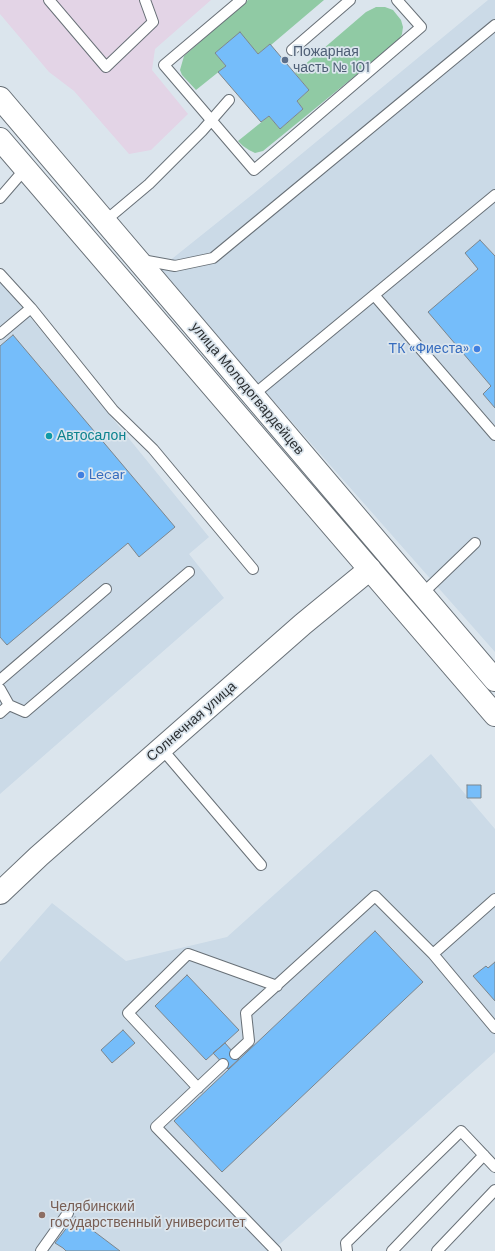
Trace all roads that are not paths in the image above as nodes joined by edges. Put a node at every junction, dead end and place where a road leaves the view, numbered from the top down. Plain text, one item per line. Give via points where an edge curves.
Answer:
1 (49, 0) edge
2 (145, 0) edge
3 (241, 0) edge
4 (350, 0) edge
5 (397, 0) edge
6 (495, 25) edge
7 (292, 50) dead end
8 (0, 98) edge
9 (229, 100) dead end
10 (212, 120) junction
11 (0, 139) edge
12 (45, 151) junction
13 (25, 169) junction
14 (495, 195) edge
15 (0, 198) edge
16 (105, 222) junction
17 (137, 259) junction
18 (0, 274) edge
19 (374, 295) junction
20 (31, 308) junction
21 (0, 334) edge
22 (252, 396) junction
23 (495, 435) edge
24 (475, 544) dead end
25 (387, 553) junction
26 (253, 569) dead end
27 (370, 569) junction
28 (189, 572) dead end
29 (106, 589) dead end
30 (422, 594) junction
31 (0, 680) edge
32 (495, 680) edge
33 (0, 689) edge
34 (9, 705) junction
35 (0, 713) edge
36 (495, 715) edge
37 (162, 749) junction
38 (261, 865) dead end
39 (2, 887) edge
40 (495, 899) edge
41 (433, 954) junction
42 (277, 986) junction
43 (495, 1028) edge
44 (235, 1054) dead end
45 (224, 1064) dead end
46 (198, 1088) junction
47 (484, 1155) junction
48 (495, 1167) edge
49 (495, 1190) edge
50 (68, 1213) dead end
51 (41, 1251) edge
52 (276, 1251) edge
53 (346, 1251) edge
54 (392, 1251) edge
55 (437, 1251) edge

1 - 2 lane via 106,67 153,22
3 - 10 lane via 164,65
4 - 7 lane
5 - 10 lane via 421,27 254,170
6 - 17 lane via 213,258 175,266
8 - 12 main road, улица Молодогвардейцев
9 - 10 lane
10 - 16 lane via 149,184
11 - 13 main road, улица Молодогвардейцев
12 - 13 main road
12 - 16 main road, улица Молодогвардейцев
13 - 15 lane
13 - 27 main road, улица Молодогвардейцев
14 - 19 lane
16 - 17 main road, улица Молодогвардейцев
17 - 22 main road, улица Молодогвардейцев
18 - 20 lane
19 - 22 lane
19 - 23 lane
20 - 21 lane
20 - 26 lane via 113,410 153,449
22 - 25 main road, улица Молодогвардейцев
24 - 30 lane
25 - 27 main road, Солнечная улица
25 - 30 main road, улица Молодогвардейцев
27 - 36 main road, улица Молодогвардейцев
27 - 37 main road, Солнечная улица via 303,624
28 - 34 lane via 25,712
29 - 31 lane
30 - 32 main road, улица Молодогвардейцев
33 - 34 lane
34 - 35 lane
37 - 38 lane
37 - 39 main road, Солнечная улица
40 - 41 lane
41 - 42 lane via 375,896
41 - 43 lane
42 - 44 lane via 246,1013 248,1042
42 - 46 lane via 188,954 128,1013
45 - 46 lane
46 - 52 lane via 156,1127
47 - 48 lane
47 - 53 lane via 461,1131 346,1244
47 - 54 lane
49 - 55 lane
50 - 51 lane

